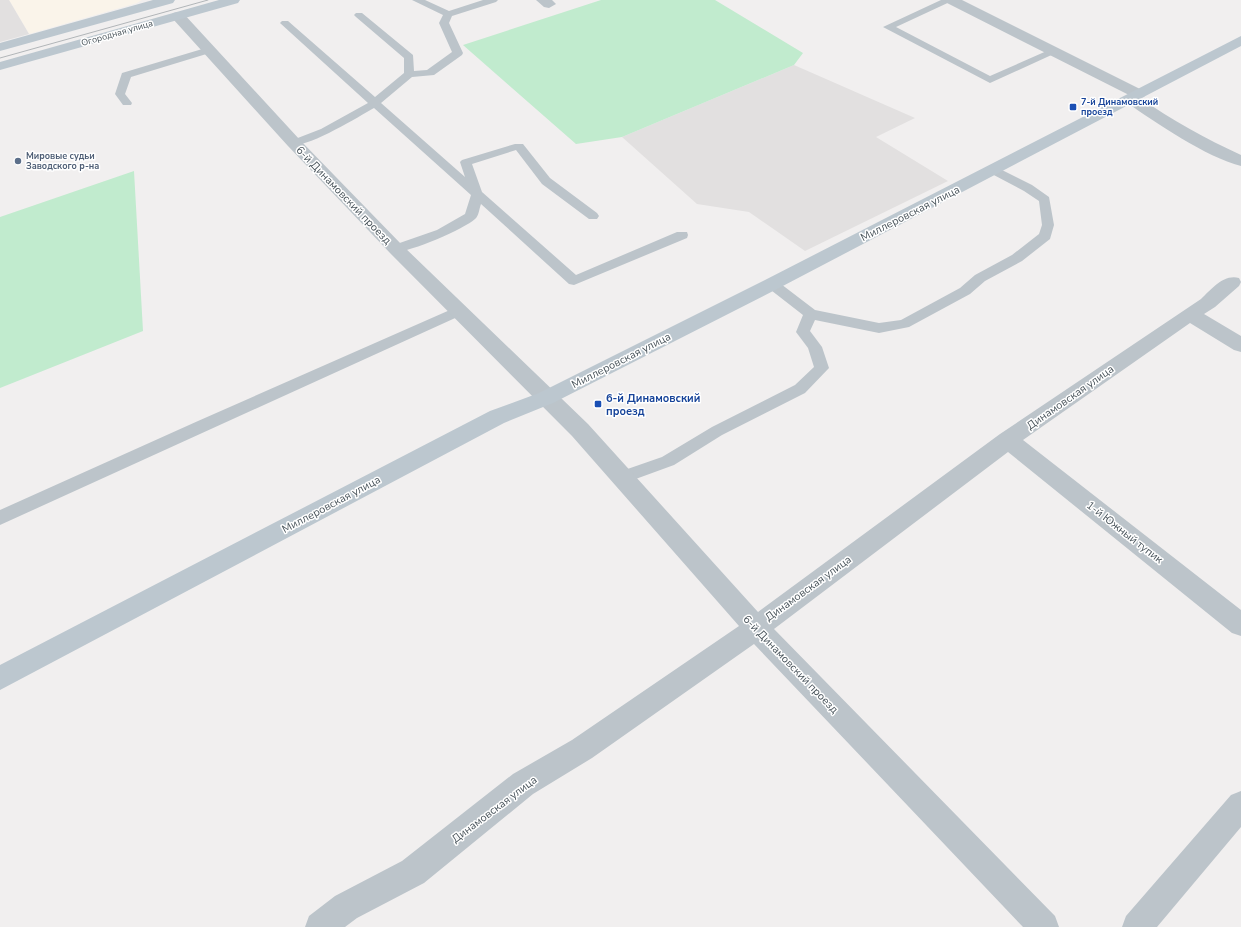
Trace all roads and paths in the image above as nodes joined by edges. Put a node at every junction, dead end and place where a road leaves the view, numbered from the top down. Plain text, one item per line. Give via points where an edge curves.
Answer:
1 (164, 0) edge
2 (233, 0) edge
3 (417, 0) edge
4 (493, 0) edge
5 (951, 0) edge
6 (448, 14) junction
7 (359, 15) dead end
8 (178, 16) junction
9 (285, 23) dead end
10 (1241, 40) edge
11 (0, 46) edge
12 (209, 50) junction
13 (1053, 52) junction
14 (0, 66) edge
15 (409, 74) junction
16 (1135, 97) junction
17 (128, 103) dead end
18 (375, 103) junction
19 (294, 143) junction
20 (1241, 161) edge
21 (994, 170) junction
22 (477, 195) junction
23 (593, 216) dead end
24 (682, 235) dead end
25 (396, 249) junction
26 (1232, 282) dead end
27 (772, 284) junction
28 (459, 312) junction
29 (811, 314) junction
30 (1190, 314) junction
31 (1241, 346) edge
32 (546, 398) junction
33 (1008, 440) junction
34 (622, 478) junction
35 (0, 518) edge
36 (1241, 625) edge
37 (754, 627) junction
38 (0, 678) edge
39 (1241, 805) edge
40 (320, 927) edge
41 (1044, 927) edge
42 (1137, 927) edge

1 - 11 street, Огородная улица
2 - 8 street, Огородная улица
3 - 6 lane
4 - 6 lane
5 - 13 street
5 - 13 lane via 888,27 990,80
6 - 15 lane via 444,23 458,53 430,73
7 - 15 lane via 409,57
8 - 12 street, 6-й Динамовский проезд
8 - 14 street, Огородная улица
9 - 18 lane
10 - 16 street, Миллеровская улица
12 - 17 lane via 126,75 120,94
12 - 19 street, 6-й Динамовский проезд
13 - 16 street
15 - 18 lane
16 - 20 street via 1160,119 1205,145
16 - 21 street, Миллеровская улица
18 - 19 lane via 325,131
18 - 22 lane
19 - 25 street, 6-й Динамовский проезд
21 - 27 street, Миллеровская улица
21 - 29 lane via 1045,200 1048,224 1045,236 1017,258 980,278 965,291 904,324 879,328
22 - 23 lane via 466,162 519,146 546,181
22 - 24 lane via 574,282
22 - 25 lane via 471,216 442,233
25 - 28 street, 6-й Динамовский проезд
26 - 30 street, Динамовская улица via 1208,303
27 - 29 lane
27 - 32 street, Миллеровская улица
28 - 32 street, 6-й Динамовский проезд via 521,370
28 - 35 lane via 211,421
29 - 34 lane via 803,332 815,348 822,368 800,389 717,431 668,461
30 - 31 street
30 - 33 street, Динамовская улица
32 - 34 street, 6-й Динамовский проезд via 580,430
32 - 38 street, Миллеровская улица via 497,417
33 - 36 street, 1-й Южный тупик
33 - 37 street, Динамовская улица
34 - 37 street, 6-й Динамовский проезд
37 - 40 street, Динамовская улица via 729,648 582,750 523,784 413,872 346,907
37 - 41 street, 6-й Динамовский проезд
39 - 42 street

